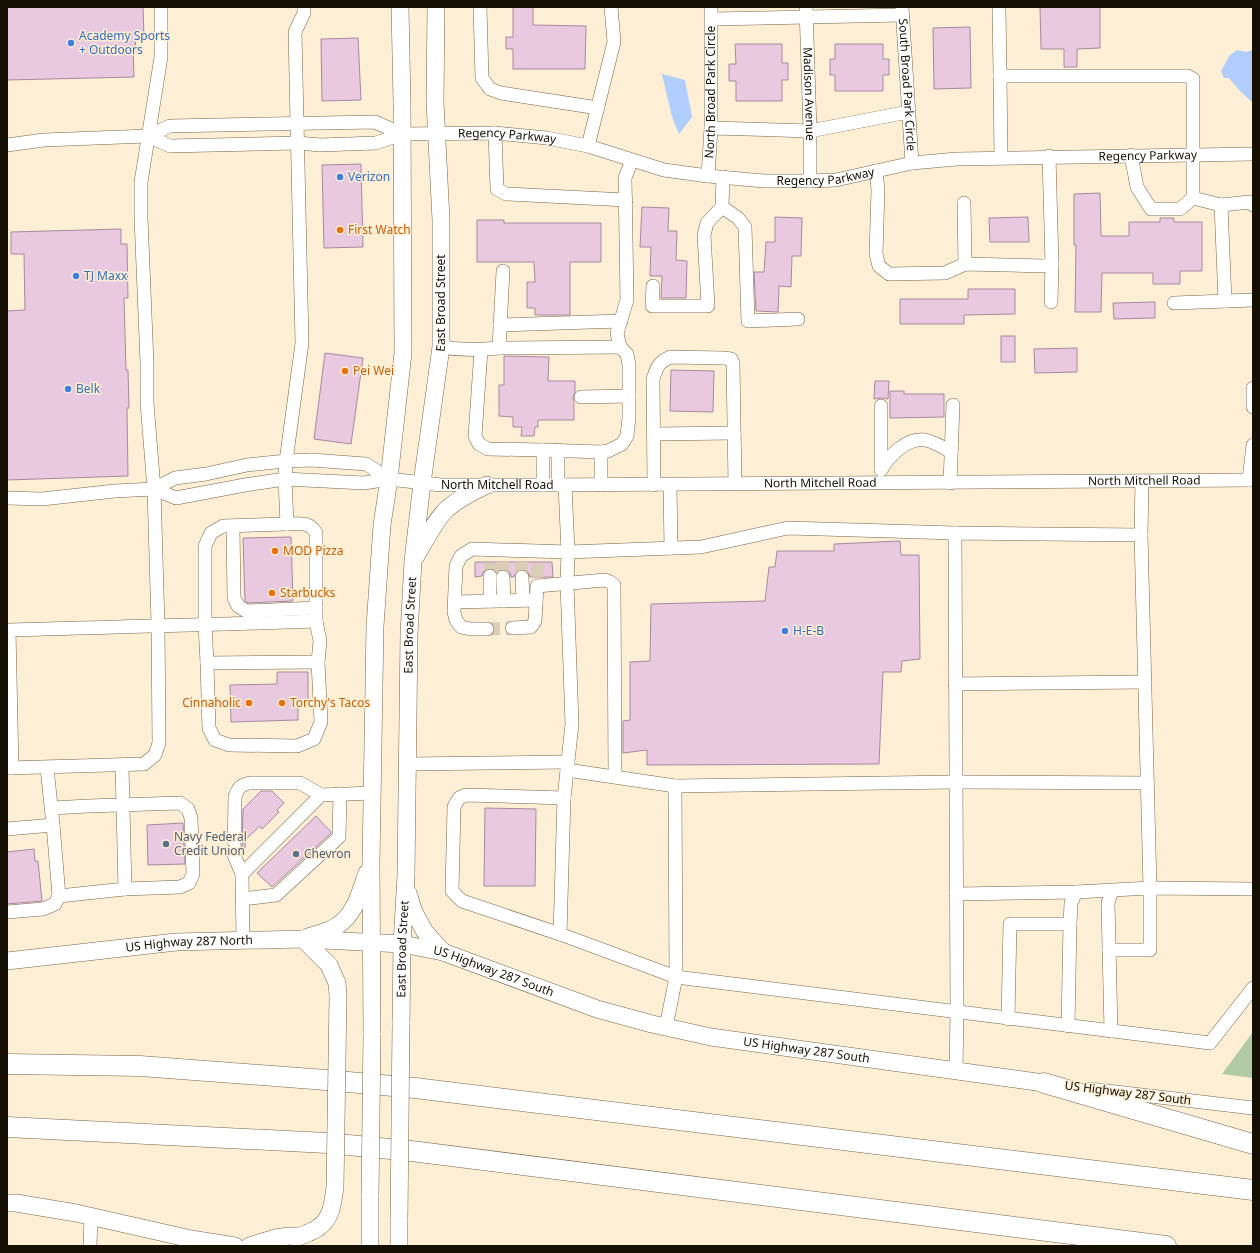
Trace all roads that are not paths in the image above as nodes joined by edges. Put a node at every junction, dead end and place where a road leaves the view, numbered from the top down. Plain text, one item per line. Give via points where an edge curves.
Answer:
1 (161, 7) edge
2 (304, 7) edge
3 (400, 7) edge
4 (436, 7) edge
5 (480, 7) edge
6 (611, 7) edge
7 (999, 7) edge
8 (902, 11) edge
9 (806, 12) edge
10 (712, 13) edge
11 (1000, 76) junction
12 (598, 108) junction
13 (908, 112) junction
14 (297, 123) junction
15 (711, 128) junction
16 (810, 131) junction
17 (436, 133) junction
18 (495, 133) junction
19 (402, 134) junction
20 (148, 136) junction
21 (298, 143) junction
22 (7, 144) edge
23 (588, 146) junction
24 (1194, 154) junction
25 (1253, 154) edge
26 (1131, 155) junction
27 (1049, 156) junction
28 (1001, 157) junction
29 (632, 160) junction
30 (912, 164) junction
31 (876, 171) junction
32 (708, 176) junction
33 (723, 177) junction
34 (810, 181) junction
35 (1193, 198) junction
36 (626, 200) junction
37 (964, 203) dead end
38 (1253, 204) edge
39 (1221, 205) junction
40 (722, 207) junction
41 (965, 264) junction
42 (1052, 264) junction
43 (504, 271) dead end
44 (653, 286) dead end
45 (1253, 300) edge
46 (1225, 301) junction
47 (1051, 302) dead end
48 (1174, 303) dead end
49 (798, 320) dead end
50 (621, 321) junction
51 (500, 325) junction
52 (441, 347) junction
53 (620, 347) junction
54 (499, 348) junction
55 (481, 350) junction
56 (1253, 388) edge
57 (629, 396) junction
58 (581, 397) dead end
59 (881, 406) dead end
60 (953, 406) dead end
61 (1253, 407) edge
62 (734, 433) junction
63 (654, 434) junction
64 (1253, 446) edge
65 (543, 450) junction
66 (558, 450) junction
67 (601, 452) junction
68 (951, 452) junction
69 (286, 461) junction
70 (881, 477) junction
71 (285, 479) junction
72 (389, 479) junction
73 (1251, 480) edge
74 (1142, 481) junction
75 (422, 483) junction
76 (950, 483) junction
77 (654, 484) junction
78 (670, 484) junction
79 (735, 484) junction
80 (487, 485) junction
81 (543, 485) junction
82 (561, 485) junction
83 (601, 485) junction
84 (154, 489) junction
85 (7, 498) edge
86 (287, 524) junction
87 (233, 526) junction
88 (955, 533) junction
89 (1141, 535) junction
90 (671, 548) junction
91 (568, 552) junction
92 (413, 561) junction
93 (522, 576) tunnel mouth
94 (567, 583) junction
95 (523, 600) junction
96 (536, 600) junction
97 (490, 601) junction
98 (504, 601) junction
99 (455, 602) junction
100 (316, 614) junction
101 (158, 625) junction
102 (205, 625) junction
103 (512, 628) tunnel mouth
104 (487, 629) tunnel mouth
105 (318, 662) junction
106 (207, 664) junction
107 (8, 674) edge
108 (1145, 682) junction
109 (955, 684) junction
110 (408, 764) junction
111 (122, 766) junction
112 (567, 766) junction
113 (9, 768) edge
114 (47, 768) junction
115 (615, 777) junction
116 (955, 782) junction
117 (1147, 783) junction
118 (675, 786) junction
119 (373, 793) junction
120 (340, 794) junction
121 (321, 795) junction
122 (564, 798) junction
123 (124, 805) junction
124 (52, 808) junction
125 (53, 825) junction
126 (7, 829) edge
127 (371, 863) junction
128 (242, 874) junction
129 (405, 885) junction
130 (1150, 888) junction
131 (125, 889) junction
132 (1253, 889) edge
133 (1112, 890) junction
134 (1076, 892) junction
135 (956, 894) junction
136 (59, 896) junction
137 (242, 899) junction
138 (7, 912) edge
139 (1070, 924) junction
140 (560, 934) junction
141 (303, 939) junction
142 (243, 940) junction
143 (372, 944) junction
144 (402, 944) junction
145 (1109, 950) junction
146 (443, 952) junction
147 (7, 960) edge
148 (676, 977) junction
149 (1253, 988) edge
150 (957, 1012) junction
151 (1008, 1019) junction
152 (1068, 1026) junction
153 (666, 1028) junction
154 (1111, 1031) junction
155 (7, 1064) edge
156 (956, 1071) junction
157 (1044, 1083) junction
158 (1253, 1108) edge
159 (7, 1127) edge
160 (1253, 1144) edge
161 (1253, 1190) edge
162 (7, 1203) edge
163 (90, 1217) junction
164 (285, 1241) edge
165 (90, 1246) edge
166 (234, 1246) edge
167 (249, 1246) edge
168 (370, 1246) edge
169 (399, 1246) edge
170 (1166, 1246) edge

1 - 20 street via 161,57
2 - 14 street via 304,13 295,32
3 - 19 main road
4 - 17 main road, East Broad Street
5 - 12 street via 482,78 490,89 501,93
6 - 12 street via 614,42
7 - 11 street
8 - 9 street
8 - 13 street, South Broad Park Circle
9 - 10 street
9 - 16 street, Madison Avenue
10 - 15 street, North Broad Park Circle
11 - 24 street via 1188,76 1193,79
11 - 28 street
12 - 23 street
13 - 16 street
13 - 30 street, South Broad Park Circle
14 - 19 street via 375,122
14 - 20 street via 170,126
14 - 21 street
15 - 16 street
15 - 32 street, North Broad Park Circle
16 - 34 street, Madison Avenue
17 - 18 street, Regency Parkway
17 - 19 street, Regency Parkway
17 - 52 main road, East Broad Street via 441,220
18 - 23 street, Regency Parkway via 547,138
18 - 36 street via 497,189 506,194
19 - 21 street via 376,143
19 - 72 main road via 403,353
20 - 21 street via 170,146
20 - 22 street
20 - 84 street via 141,182 141,218 147,403
21 - 69 street via 302,343
23 - 29 street, Regency Parkway
24 - 25 street, Regency Parkway
24 - 26 street, Regency Parkway
24 - 35 street
26 - 27 street, Regency Parkway
26 - 35 street via 1137,187 1151,209 1180,209
27 - 28 street, Regency Parkway
27 - 42 street
28 - 30 street, Regency Parkway via 957,158
29 - 32 street, Regency Parkway via 664,170
29 - 36 street via 625,178
30 - 31 street, Regency Parkway
31 - 34 street, Regency Parkway via 836,180
31 - 41 street via 876,254 879,266 889,274 917,274 946,273
32 - 33 street, Regency Parkway
33 - 34 street, Regency Parkway via 765,181
33 - 40 street
35 - 39 street
36 - 50 street via 627,300
37 - 41 street
38 - 39 street via 1250,202
39 - 46 street
40 - 44 street via 707,223 704,235 708,306 652,306
40 - 49 street via 738,218 745,227 748,321
41 - 42 street
42 - 47 street
43 - 51 street
45 - 46 street
46 - 48 street
50 - 51 street
50 - 53 street via 617,333
51 - 54 street
52 - 55 street
52 - 75 main road, East Broad Street
53 - 54 street
53 - 57 street via 627,354
54 - 55 street
55 - 65 street via 475,436 479,444 488,449
56 - 61 street
57 - 58 street
57 - 67 street via 627,436 622,444
59 - 70 street
60 - 68 street
62 - 63 street
62 - 63 street via 731,360 670,357 657,367 653,379
62 - 79 street
63 - 77 street
64 - 73 street
65 - 66 street
65 - 81 street
66 - 67 street
66 - 82 street
67 - 83 street
68 - 70 street via 925,440 902,446 887,460
68 - 76 street
69 - 71 street
69 - 72 street via 366,464
69 - 84 street via 175,478
70 - 76 street, North Mitchell Road
70 - 79 street, North Mitchell Road
71 - 72 street via 364,483
71 - 84 street via 176,498
71 - 86 street
72 - 75 street, North Mitchell Road
72 - 119 main road via 382,525 375,626
73 - 74 street, North Mitchell Road
74 - 76 street, North Mitchell Road
74 - 89 street
75 - 80 street, North Mitchell Road
75 - 92 main road, East Broad Street
77 - 78 street, North Mitchell Road
77 - 83 street, North Mitchell Road
78 - 79 street, North Mitchell Road
78 - 90 street
80 - 81 street, North Mitchell Road
80 - 92 main road via 463,497 446,510
81 - 82 street, North Mitchell Road
82 - 83 street, North Mitchell Road
82 - 91 street
84 - 85 street via 42,499
84 - 101 street
86 - 87 street
86 - 100 street via 303,523 312,527 316,533
87 - 100 street via 234,598 238,606 246,611
87 - 102 street via 223,526 211,533 205,546
88 - 89 street
88 - 90 street via 788,528 702,547
88 - 109 street
89 - 108 street
90 - 91 street
91 - 94 street
91 - 99 street via 538,557 497,556 472,549 461,556 456,566
92 - 110 main road, East Broad Street
93 - 95 street
94 - 96 street via 537,581
94 - 112 street via 572,724
94 - 115 street via 605,580 614,585
95 - 96 street
95 - 98 street
96 - 103 street via 535,621 531,627
97 - 98 street
97 - 98 street via 497,576
97 - 99 street
99 - 104 street via 456,620 461,626
100 - 102 street
100 - 105 street via 320,641
101 - 102 street
101 - 107 street via 9,630
101 - 111 street via 160,743 155,755 144,764
102 - 106 street
105 - 106 street
105 - 106 street via 320,722 314,739 297,746 228,745 216,740 209,728
107 - 113 street
108 - 109 street
108 - 117 street
109 - 116 street
110 - 112 street
110 - 129 main road, East Broad Street
111 - 114 street
111 - 123 street
112 - 115 street
112 - 122 street
113 - 114 street
114 - 124 street
115 - 118 street
116 - 117 street
116 - 118 street
116 - 135 street
117 - 130 street
118 - 148 street
119 - 120 street
119 - 127 main road
120 - 121 street
120 - 137 street via 338,837 276,895
121 - 128 street
121 - 128 street via 300,783 243,784 235,797 234,812 234,855
122 - 140 street
122 - 140 street via 466,795 459,798 454,807 452,891 462,901
123 - 124 street
123 - 131 street
123 - 131 street via 180,803 188,808 191,818 193,874 189,883 180,887
124 - 125 street
125 - 126 street
125 - 136 street
127 - 141 main road via 355,907 347,918 336,927
127 - 143 main road
128 - 137 street
129 - 144 main road, East Broad Street
129 - 146 main road via 414,912 425,932
130 - 132 street
130 - 133 street
130 - 145 street via 1150,950
131 - 136 street
133 - 134 street
133 - 145 street via 1108,903
134 - 135 street
134 - 139 street via 1071,904
135 - 150 street
136 - 138 street via 55,904 43,909
137 - 142 street
139 - 151 street via 1010,924
139 - 152 street
140 - 148 street
141 - 142 main road, US Highway 287 North
141 - 143 main road, US Highway 287 North
141 - 164 main road, bridge via 329,966 337,983 335,1187 332,1208 320,1227
142 - 147 main road, US Highway 287 North via 176,942
143 - 144 main road, US Highway 287 South
143 - 168 main road, bridge
144 - 146 main road, US Highway 287 South
144 - 169 main road, East Broad Street, bridge
145 - 154 street
146 - 153 main road, US Highway 287 South via 597,1009
148 - 150 street
148 - 153 street
149 - 154 street via 1210,1043
150 - 151 street
150 - 156 street
151 - 152 street
152 - 154 street
153 - 156 main road, US Highway 287 South via 711,1037
155 - 161 highway via 140,1066 415,1088
156 - 157 main road, US Highway 287 South
157 - 158 street, US Highway 287 South
157 - 160 highway
159 - 170 highway via 327,1143 388,1149
162 - 163 main road
163 - 165 street
163 - 166 main road
164 - 167 main road via 275,1238

